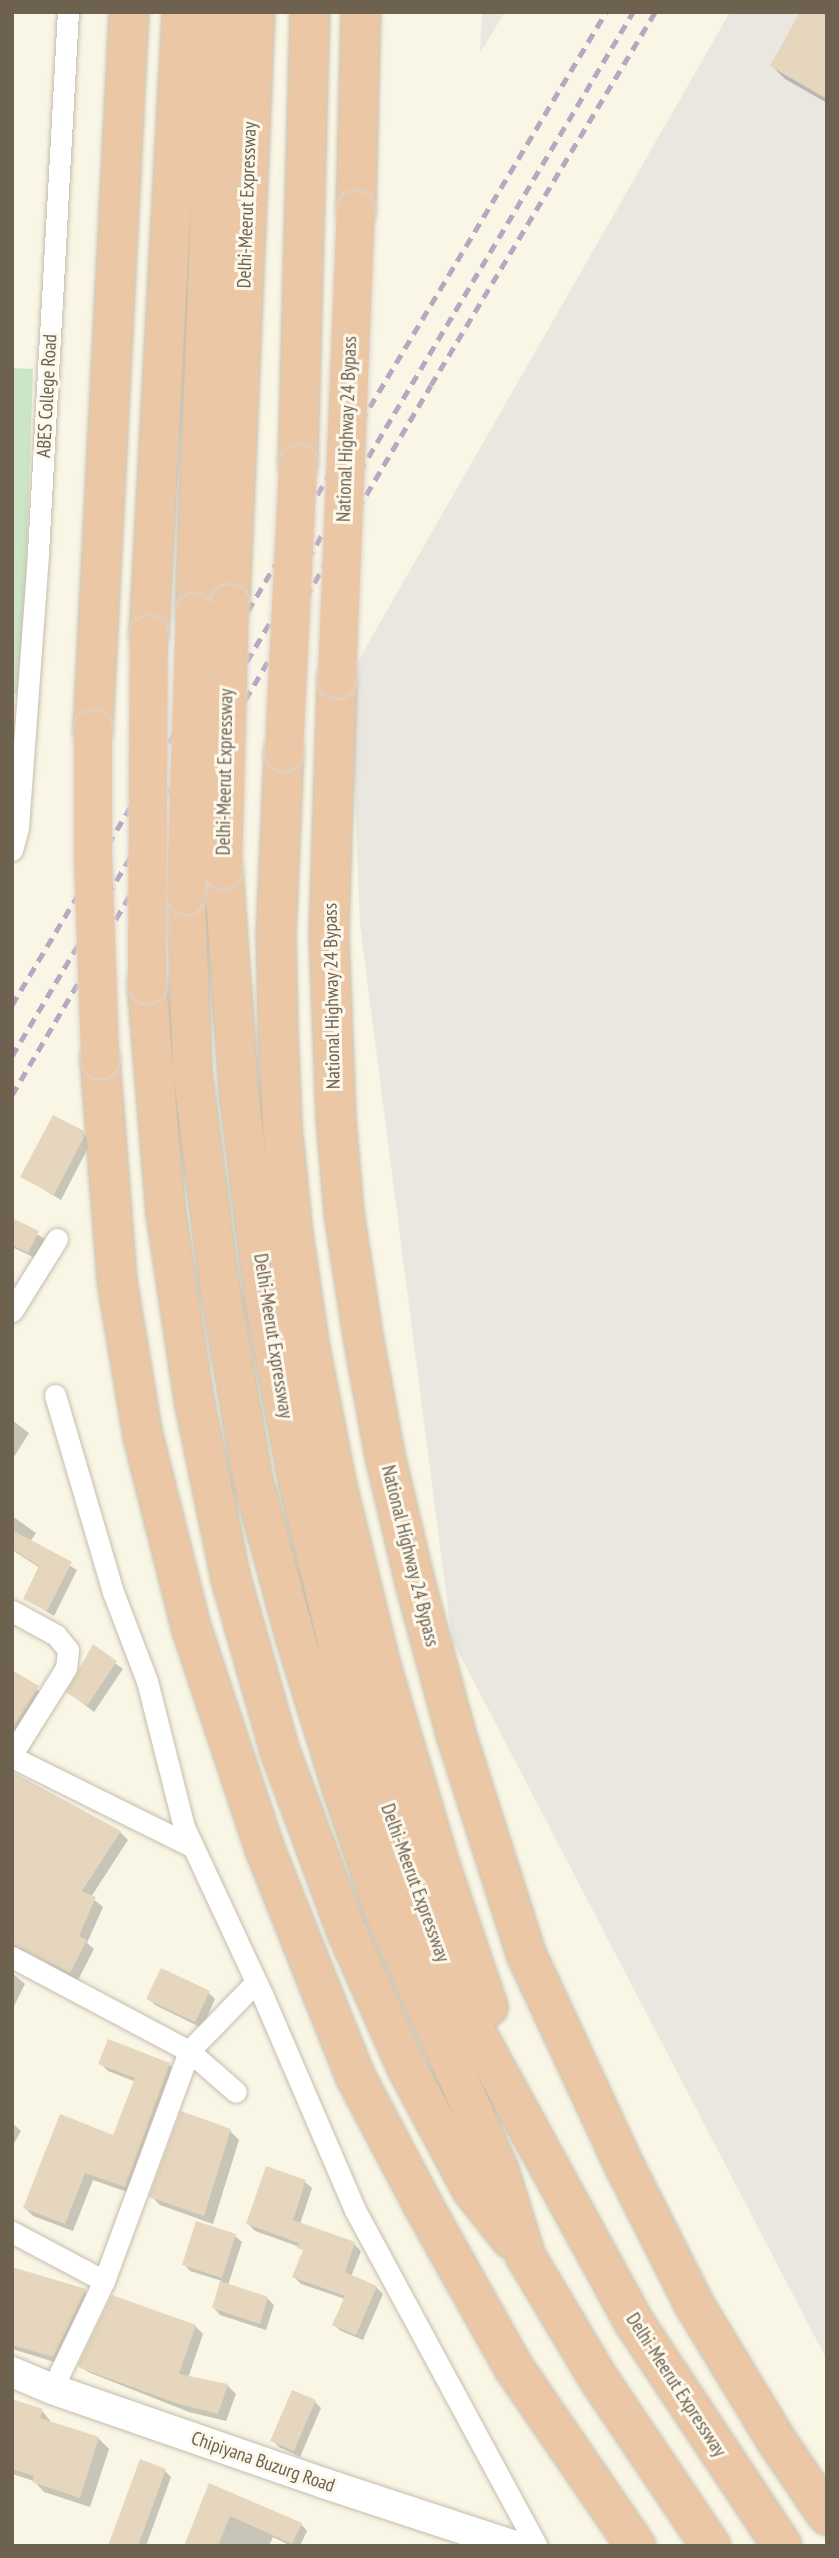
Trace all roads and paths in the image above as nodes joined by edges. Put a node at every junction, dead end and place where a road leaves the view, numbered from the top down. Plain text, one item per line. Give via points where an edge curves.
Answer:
1 (68, 12) edge
2 (129, 12) edge
3 (181, 12) edge
4 (217, 12) edge
5 (255, 12) edge
6 (310, 12) edge
7 (361, 12) edge
8 (212, 609) junction
9 (12, 849) edge
10 (57, 1239) dead end
11 (12, 1311) edge
12 (55, 1395) dead end
13 (12, 1611) edge
14 (12, 1756) edge
15 (193, 1847) junction
16 (12, 1957) edge
17 (256, 1982) junction
18 (472, 2020) junction
19 (189, 2051) junction
20 (236, 2092) dead end
21 (12, 2232) edge
22 (526, 2257) junction
23 (104, 2281) junction
24 (12, 2372) edge
25 (52, 2389) junction
26 (544, 2413) junction
27 (827, 2515) edge
28 (515, 2546) edge
29 (537, 2546) edge
30 (605, 2546) edge
31 (636, 2546) edge
32 (711, 2546) edge
33 (782, 2546) edge

1 - 9 street, ABES College Road via 38,553 18,827
2 - 26 highway, bridge via 93,730 100,1059 119,1294 144,1436 191,1627 267,1852 357,2081 514,2368
3 - 22 highway, bridge via 149,635 146,984 166,1214 195,1405 231,1579 284,1763 347,1932 412,2078 472,2190
4 - 8 highway, Delhi-Meerut Expressway
5 - 8 highway, Delhi-Meerut Expressway
6 - 18 highway, bridge via 298,464 275,933 291,1220 336,1482 381,1666 440,1865
7 - 27 highway, National Highway 24 Bypass, bridge via 328,935 344,1213 385,1456 455,1731 527,1956 695,2306
8 - 18 highway, Delhi-Meerut Expressway, bridge via 239,1093 265,1304 299,1485 355,1708 432,1938
8 - 18 highway, Delhi-Meerut Expressway, bridge via 186,895 192,1071 219,1282 253,1480 295,1636 386,1914
10 - 11 street
12 - 15 street via 113,1592 147,1681 174,1796
13 - 14 street via 57,1635 68,1650 66,1668
14 - 15 street
15 - 17 street
16 - 19 street
17 - 19 street
17 - 29 street via 355,2210
18 - 22 highway, Delhi-Meerut Expressway via 453,2066 499,2170
18 - 33 highway, Delhi-Meerut Expressway via 634,2322
19 - 20 street
19 - 23 street
21 - 23 street
22 - 32 highway, Delhi-Meerut Expressway via 598,2378
23 - 25 street
24 - 25 street, Chipiyana Buzurg Road
25 - 28 street, Chipiyana Buzurg Road
26 - 30 highway via 565,2481
26 - 31 highway

